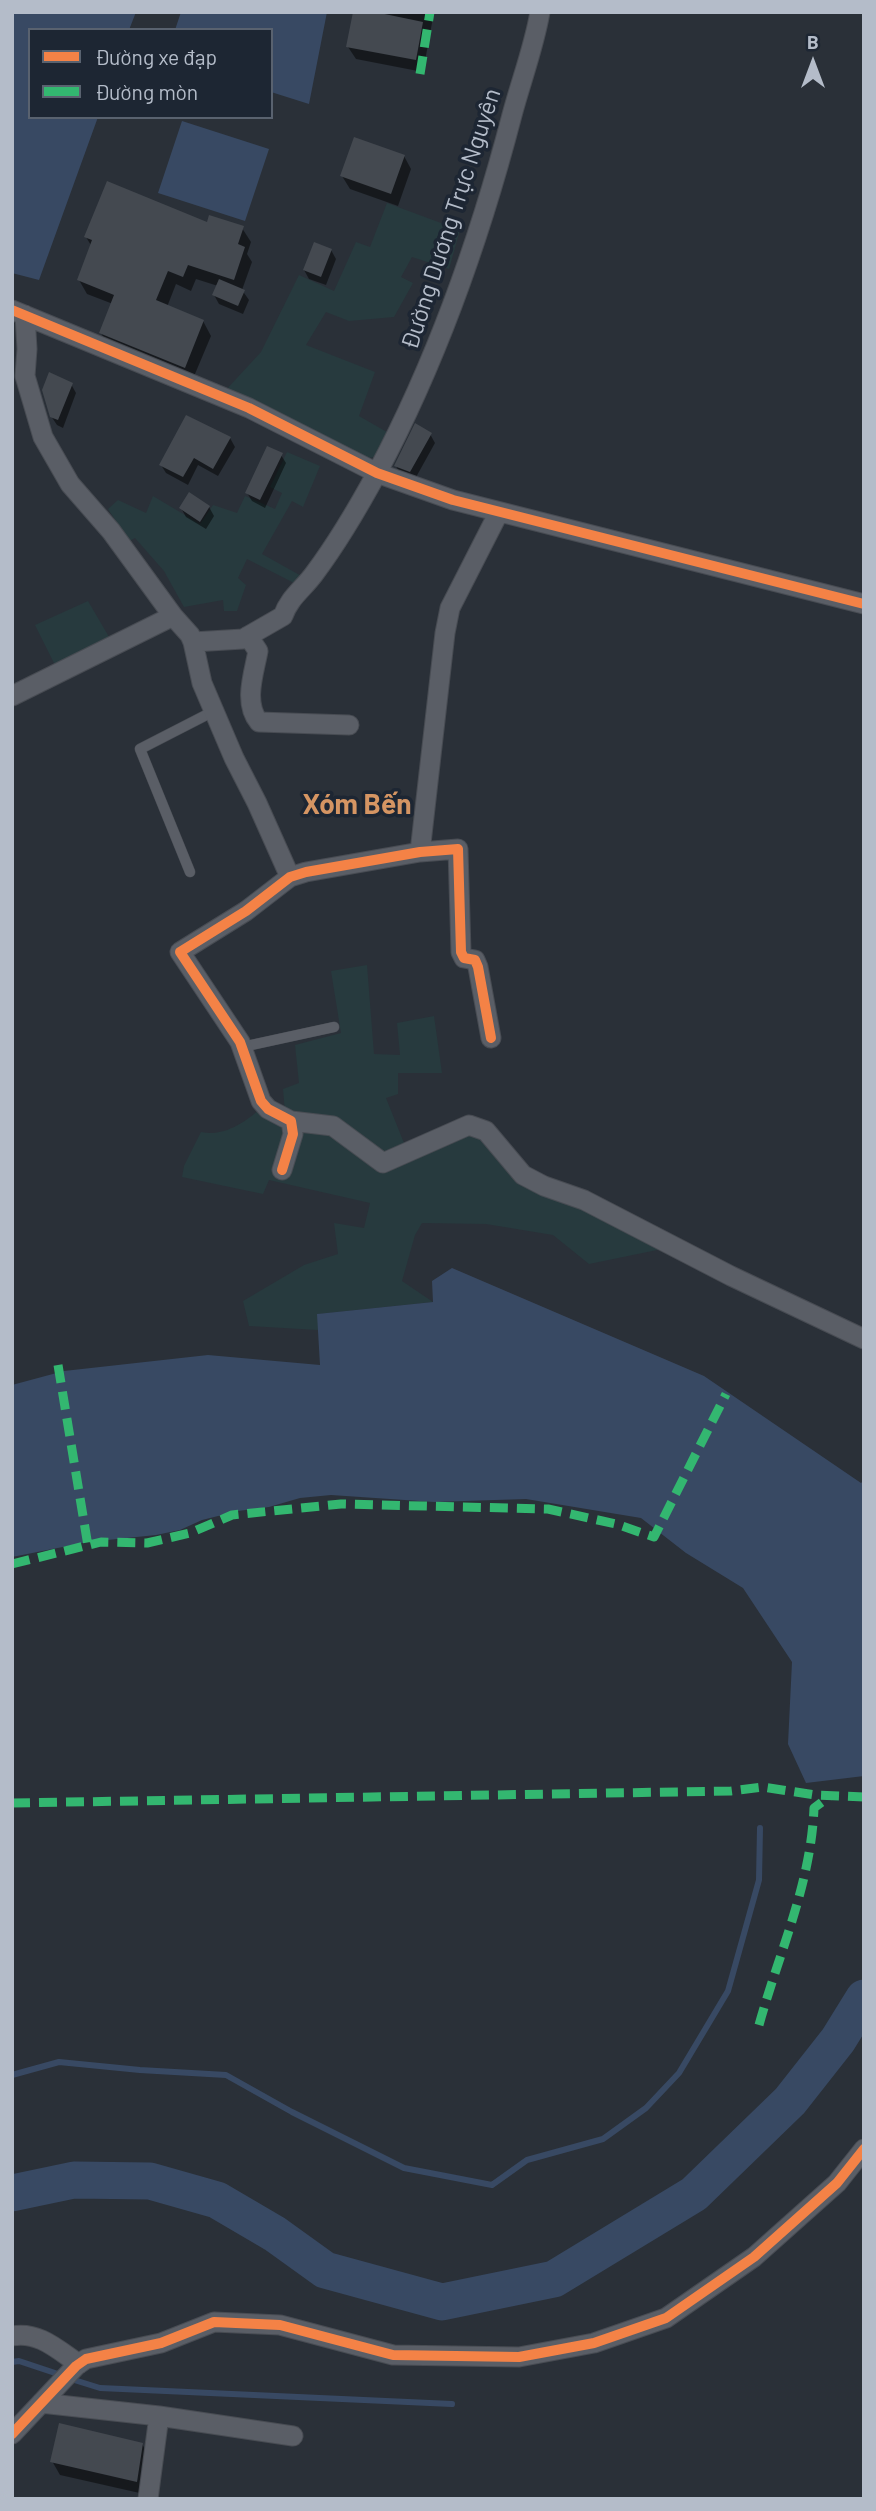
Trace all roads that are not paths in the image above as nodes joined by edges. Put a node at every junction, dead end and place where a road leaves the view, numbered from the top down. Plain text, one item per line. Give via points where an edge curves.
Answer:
1 (540, 12) edge
2 (19, 312) edge
3 (377, 473) junction
4 (499, 512) junction
5 (864, 604) edge
6 (173, 616) junction
7 (248, 636) junction
8 (193, 642) junction
9 (12, 696) edge
10 (215, 710) junction
11 (349, 725) dead end
12 (420, 852) junction
13 (190, 872) dead end
14 (290, 877) junction
15 (334, 1027) dead end
16 (491, 1038) dead end
17 (242, 1047) junction
18 (291, 1121) junction
19 (282, 1170) dead end
20 (864, 1339) edge
21 (864, 2149) edge
22 (12, 2336) edge
23 (78, 2365) junction
24 (41, 2403) junction
25 (159, 2416) junction
26 (12, 2434) edge
27 (293, 2436) dead end
28 (148, 2499) edge

1 - 3 street, Đường Dương Trực Nguyên via 506,139 437,349
2 - 3 street via 250,408
2 - 6 street via 27,349 25,376 43,437 70,484
3 - 4 street
3 - 7 street, Đường Dương Trực Nguyên via 313,576 287,603 283,616
4 - 5 street
4 - 12 street via 450,608
6 - 8 street
6 - 9 street
7 - 8 street
7 - 11 street via 258,651 251,693 253,715 259,722
8 - 10 street via 202,683
10 - 13 lane via 140,749
10 - 14 street
12 - 14 street
12 - 16 street via 458,849 461,952 478,967
14 - 17 street via 180,952
15 - 17 lane
17 - 18 street via 261,1101
18 - 19 street via 293,1134
18 - 20 street via 333,1126 383,1163 469,1125 486,1131 523,1175 584,1200
21 - 23 street via 837,2183 754,2257 666,2318 594,2343 519,2357 393,2355 280,2325 214,2322 161,2343 86,2359
22 - 23 street via 33,2335
23 - 24 street
24 - 25 street
24 - 26 street
25 - 27 street
25 - 28 street

